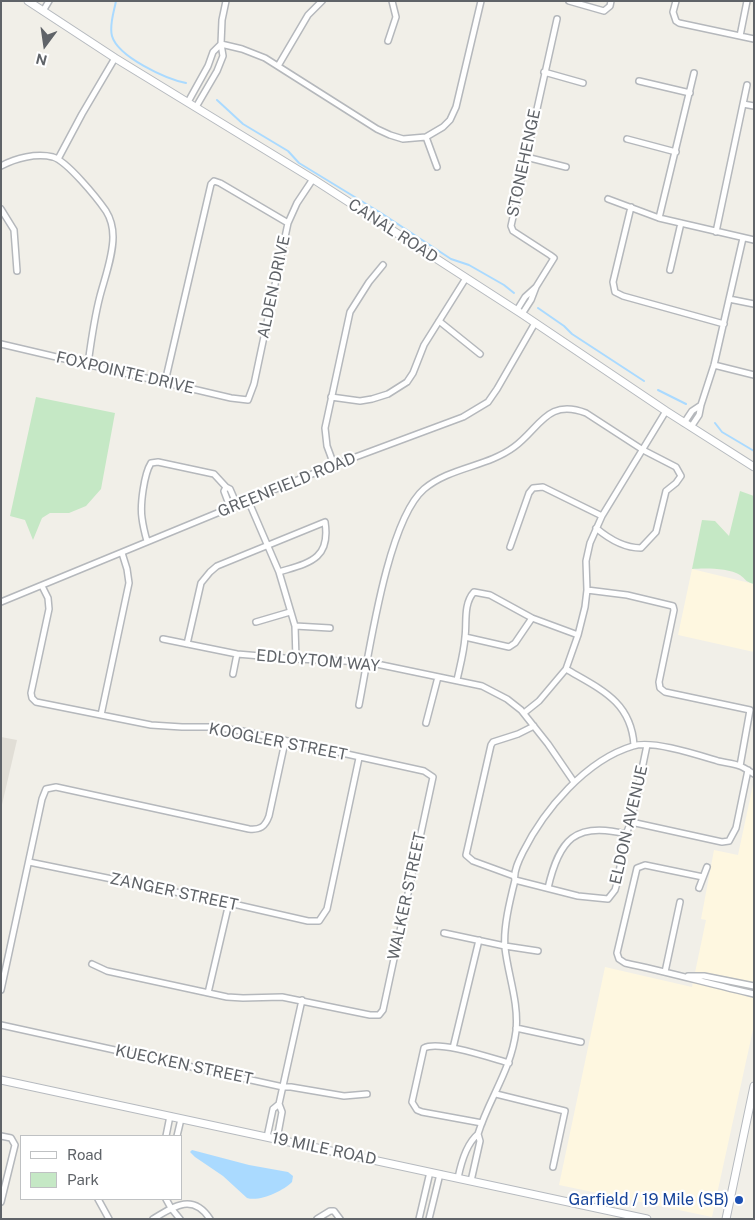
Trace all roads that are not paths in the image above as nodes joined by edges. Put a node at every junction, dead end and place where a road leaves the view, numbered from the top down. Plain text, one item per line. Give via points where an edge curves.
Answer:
1 (28, 1) edge
2 (49, 1) edge
3 (226, 1) edge
4 (322, 1) edge
5 (392, 1) edge
6 (481, 1) edge
7 (569, 1) edge
8 (611, 1) edge
9 (676, 1) edge
10 (747, 1) edge
11 (43, 11) junction
12 (557, 19) dead end
13 (740, 36) junction
14 (754, 39) edge
15 (388, 41) dead end
16 (221, 44) junction
17 (115, 58) junction
18 (278, 66) junction
19 (544, 72) junction
20 (694, 73) dead end
21 (640, 81) dead end
22 (583, 83) dead end
23 (748, 85) dead end
24 (196, 86) junction
25 (205, 91) junction
26 (690, 93) junction
27 (188, 102) junction
28 (743, 104) junction
29 (754, 106) edge
30 (196, 107) junction
31 (426, 137) junction
32 (626, 139) dead end
33 (676, 152) junction
34 (526, 157) junction
35 (58, 160) junction
36 (1, 166) edge
37 (437, 167) dead end
38 (566, 167) dead end
39 (313, 179) junction
40 (608, 199) dead end
41 (631, 207) junction
42 (1, 209) edge
43 (659, 218) junction
44 (288, 223) junction
45 (681, 223) junction
46 (716, 232) junction
47 (743, 238) junction
48 (754, 240) edge
49 (382, 265) dead end
50 (17, 270) dead end
51 (670, 270) dead end
52 (466, 278) junction
53 (536, 287) junction
54 (729, 299) junction
55 (754, 304) edge
56 (519, 312) junction
57 (439, 321) junction
58 (535, 323) junction
59 (724, 324) junction
60 (1, 344) edge
61 (480, 354) dead end
62 (88, 364) junction
63 (714, 365) junction
64 (754, 375) edge
65 (165, 382) junction
66 (331, 398) junction
67 (248, 400) joint
68 (701, 405) junction
69 (666, 411) junction
70 (684, 423) junction
71 (691, 427) junction
72 (643, 450) junction
73 (334, 465) junction
74 (754, 467) edge
75 (226, 486) junction
76 (248, 500) junction
77 (237, 505) junction
78 (230, 507) junction
79 (602, 516) junction
80 (596, 528) junction
81 (147, 541) junction
82 (268, 545) junction
83 (510, 547) dead end
84 (122, 553) junction
85 (279, 572) junction
86 (42, 586) junction
87 (587, 590) junction
88 (1, 602) edge
89 (290, 612) junction
90 (532, 618) junction
91 (256, 622) dead end
92 (295, 626) junction
93 (330, 628) dead end
94 (578, 635) junction
95 (465, 637) junction
96 (163, 640) dead end
97 (187, 644) junction
98 (237, 654) junction
99 (296, 660) junction
100 (367, 662) junction
101 (566, 669) junction
102 (233, 674) dead end
103 (438, 677) junction
104 (457, 680) junction
105 (359, 705) dead end
106 (752, 710) edge
107 (524, 713) junction
108 (101, 715) junction
109 (426, 723) dead end
110 (534, 726) junction
111 (285, 742) junction
112 (647, 745) junction
113 (634, 746) junction
114 (359, 758) junction
115 (740, 766) junction
116 (751, 769) edge
117 (754, 774) edge
118 (433, 777) joint
119 (574, 782) junction
120 (631, 822) junction
121 (626, 834) junction
122 (29, 862) junction
123 (707, 867) dead end
124 (703, 877) junction
125 (514, 878) junction
126 (548, 888) junction
127 (699, 888) dead end
128 (228, 902) junction
129 (680, 902) dead end
130 (444, 932) dead end
131 (478, 940) junction
132 (505, 946) junction
133 (538, 951) dead end
134 (92, 964) dead end
135 (665, 972) junction
136 (687, 976) junction
137 (754, 986) edge
138 (1, 990) edge
139 (208, 993) junction
140 (754, 994) edge
141 (302, 1000) junction
142 (1, 1025) edge
143 (516, 1028) junction
144 (581, 1042) dead end
145 (453, 1048) junction
146 (509, 1063) junction
147 (1, 1080) edge
148 (754, 1086) edge
149 (283, 1087) junction
150 (367, 1094) dead end
151 (496, 1094) junction
152 (279, 1104) junction
153 (170, 1116) junction
154 (181, 1119) junction
155 (482, 1122) junction
156 (478, 1134) junction
157 (166, 1135) edge
158 (177, 1135) edge
159 (1, 1136) edge
160 (267, 1137) junction
161 (277, 1139) junction
162 (553, 1167) dead end
163 (430, 1172) junction
164 (440, 1174) junction
165 (458, 1178) junction
166 (470, 1181) junction
167 (99, 1200) edge
168 (167, 1200) edge
169 (1, 1202) edge
170 (171, 1208) junction
171 (420, 1217) edge
172 (179, 1218) edge
173 (429, 1218) edge
174 (109, 1219) edge
175 (153, 1219) edge
176 (210, 1219) edge
177 (317, 1219) edge
178 (340, 1219) edge
179 (647, 1219) edge
180 (726, 1219) edge

1 - 11 street, CANAL ROAD
2 - 11 street
3 - 16 street
4 - 18 street via 308,15
5 - 15 street via 396,17
6 - 31 street via 456,107 450,120
7 - 8 street via 604,11
9 - 13 street via 673,12 676,21
10 - 13 street
11 - 17 street, CANAL ROAD
12 - 19 street, STONEHENGE
13 - 14 street
16 - 18 street via 242,49
16 - 24 street via 213,52
16 - 25 street via 223,56
17 - 27 street, CANAL ROAD
17 - 35 street
18 - 31 street via 377,129 403,139
19 - 22 street
19 - 34 street, STONEHENGE
20 - 26 street
21 - 26 street
23 - 28 street
24 - 25 street
24 - 27 street
25 - 30 street
26 - 33 street
27 - 30 street, CANAL ROAD
28 - 29 street
28 - 46 street
30 - 39 street, CANAL ROAD
31 - 37 street
32 - 33 street
33 - 43 street
34 - 38 street
34 - 53 street, STONEHENGE via 511,226 513,231 554,258
35 - 36 street via 44,156 23,158
35 - 62 street via 69,168 106,212 112,229 112,245
39 - 44 street, ALDEN DRIVE
39 - 52 street, CANAL ROAD
40 - 41 street
41 - 43 street
41 - 59 street via 613,282 614,292
42 - 50 street via 14,230
43 - 45 street
44 - 65 street via 220,183 214,182 209,186
44 - 67 street, ALDEN DRIVE
45 - 46 street
45 - 51 street
46 - 47 street
47 - 48 street
47 - 54 street
49 - 66 street via 350,312
52 - 56 street, CANAL ROAD
52 - 57 street
53 - 56 street, STONEHENGE via 531,300
53 - 56 street, STONEHENGE via 525,297
54 - 55 street
54 - 59 street
56 - 58 street, CANAL ROAD
57 - 61 street
57 - 66 street via 424,345 413,373 400,388 360,402
58 - 69 street, CANAL ROAD
58 - 73 street, GREENFIELD ROAD via 488,402 463,417
59 - 63 street
60 - 62 street, FOXPOINTE DRIVE
62 - 65 street, FOXPOINTE DRIVE
63 - 64 street
63 - 68 street
65 - 67 street, FOXPOINTE DRIVE
66 - 73 street via 325,438
68 - 70 street
68 - 71 street
69 - 70 street, CANAL ROAD
69 - 72 street
70 - 71 street, CANAL ROAD
71 - 74 street, CANAL ROAD
72 - 79 street
72 - 80 street via 676,467 681,476 666,491 656,532 641,548 630,548
72 - 100 street via 586,413 565,408 546,415 513,448 452,472 424,489 407,512 399,531 383,584
73 - 76 street, GREENFIELD ROAD
75 - 77 street
75 - 78 street via 224,491
75 - 81 street via 214,474 151,463 146,473 142,508
76 - 77 street, GREENFIELD ROAD
76 - 82 street
77 - 78 street, GREENFIELD ROAD
78 - 81 street, GREENFIELD ROAD
79 - 80 street
79 - 83 street via 543,488 533,488
80 - 87 street via 586,562
81 - 84 street, GREENFIELD ROAD
82 - 85 street
82 - 85 street via 324,522 325,540 319,556
82 - 97 street via 217,566 204,578
84 - 86 street, GREENFIELD ROAD
84 - 108 street via 128,569 128,583
85 - 89 street
86 - 88 street, GREENFIELD ROAD
86 - 108 street, KOOGLER STREET via 49,609 31,693 33,701
87 - 94 street
87 - 106 street via 673,606 660,688 665,692
89 - 91 street
89 - 92 street
90 - 94 street
90 - 95 street via 510,647
90 - 95 street via 490,595 474,592 468,605
92 - 93 street
92 - 99 street
94 - 101 street
95 - 104 street
96 - 97 street, EDLOYTOM WAY
97 - 98 street, EDLOYTOM WAY
98 - 99 street, EDLOYTOM WAY
98 - 102 street
99 - 100 street, EDLOYTOM WAY
100 - 103 street, EDLOYTOM WAY
100 - 105 street
101 - 107 street via 540,701
101 - 113 street via 616,701 632,729
103 - 104 street, EDLOYTOM WAY
103 - 109 street
104 - 107 street, EDLOYTOM WAY via 490,689
106 - 115 street
107 - 110 street, EDLOYTOM WAY
108 - 111 street, KOOGLER STREET via 152,725 234,730
110 - 119 street, EDLOYTOM WAY
110 - 125 street, ELDON AVENUE via 491,745 466,855
111 - 114 street, KOOGLER STREET
111 - 122 street via 269,816 262,828 249,829 56,787 46,789
112 - 113 street
112 - 115 street
112 - 120 street, ELDON AVENUE
113 - 119 street via 606,759
114 - 118 street, KOOGLER STREET via 424,771
114 - 128 street, ZANGER STREET via 327,909 319,921
115 - 116 street
116 - 117 street
116 - 120 street via 736,828 729,841
118 - 141 street, WALKER STREET via 379,1015
119 - 125 street via 531,836
120 - 121 street, ELDON AVENUE
121 - 126 street via 596,829 573,837 559,852
121 - 126 street, ELDON AVENUE via 617,883 608,898 578,896
122 - 128 street, ZANGER STREET
122 - 138 street
123 - 124 street
124 - 127 street
124 - 135 street via 645,865 635,872 618,959
125 - 126 street, ELDON AVENUE
125 - 132 street
128 - 139 street
129 - 135 street
130 - 131 street
131 - 132 street
131 - 145 street
132 - 133 street
132 - 143 street
134 - 139 street via 107,972
135 - 136 street
136 - 137 street via 704,976
136 - 140 street
139 - 141 street via 234,998
141 - 149 street
142 - 149 street, KUECKEN STREET
143 - 144 street
143 - 146 street
145 - 146 street
145 - 155 street via 434,1045 424,1048 413,1106 422,1112
146 - 151 street
147 - 153 street, 19 MILE ROAD
148 - 180 street
149 - 150 street, KUECKEN STREET via 344,1096
149 - 152 street
151 - 155 street
151 - 162 street via 565,1110
152 - 160 street via 273,1109
152 - 161 street via 282,1112
153 - 154 street, 19 MILE ROAD
153 - 157 street
154 - 158 street
154 - 160 street, 19 MILE ROAD
155 - 156 street
156 - 165 street via 461,1164
156 - 166 street via 480,1142
159 - 169 street via 11,1138 15,1145
160 - 161 street, 19 MILE ROAD
161 - 163 street, 19 MILE ROAD
163 - 164 street, 19 MILE ROAD
163 - 171 street
164 - 165 street, 19 MILE ROAD
164 - 173 street
165 - 166 street, 19 MILE ROAD
166 - 179 street, 19 MILE ROAD
167 - 174 street
168 - 170 street
170 - 172 street
170 - 175 street
170 - 176 street via 193,1203
171 - 173 street
177 - 178 street via 334,1211

